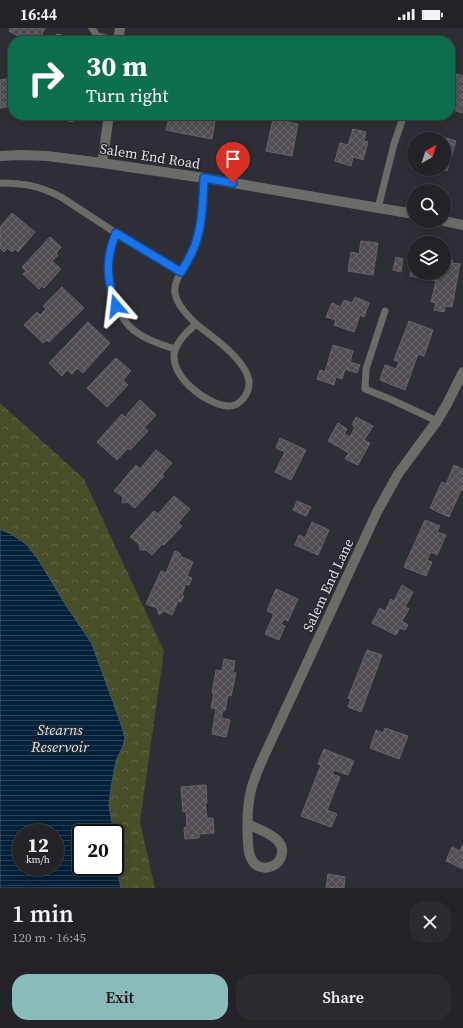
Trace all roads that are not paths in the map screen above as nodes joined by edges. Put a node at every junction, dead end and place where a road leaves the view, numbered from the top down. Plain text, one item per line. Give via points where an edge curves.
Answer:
1 (92, 28) edge
2 (97, 36) edge
3 (108, 120) edge
4 (402, 120) edge
5 (0, 156) edge
6 (102, 163) junction
7 (204, 178) junction
8 (0, 183) edge
9 (378, 208) junction
10 (407, 213) edge
11 (451, 222) edge
12 (463, 225) edge
13 (116, 233) junction
14 (181, 272) junction
15 (385, 311) dead end
16 (196, 324) junction
17 (175, 349) junction
18 (463, 372) edge
19 (437, 421) junction
20 (248, 824) dead end

1 - 2 lane
3 - 6 street
4 - 9 lane
5 - 6 street, Salem End Road via 47,156
6 - 7 street, Salem End Road
7 - 9 street, Salem End Road
7 - 14 lane via 199,234 192,254
8 - 13 lane via 23,184 52,192
9 - 10 street, Salem End Road
11 - 12 street
13 - 14 lane
13 - 17 lane via 109,254 108,278 116,306 122,317 139,334
14 - 16 lane via 175,294 182,308
15 - 19 lane via 366,369 365,389
16 - 17 lane via 184,335
16 - 17 lane via 243,367 249,381 245,396 233,406 218,405 207,400 177,371 174,364
18 - 19 street, Salem End Lane
19 - 20 street, Salem End Lane via 398,474 377,512 264,756 251,790

